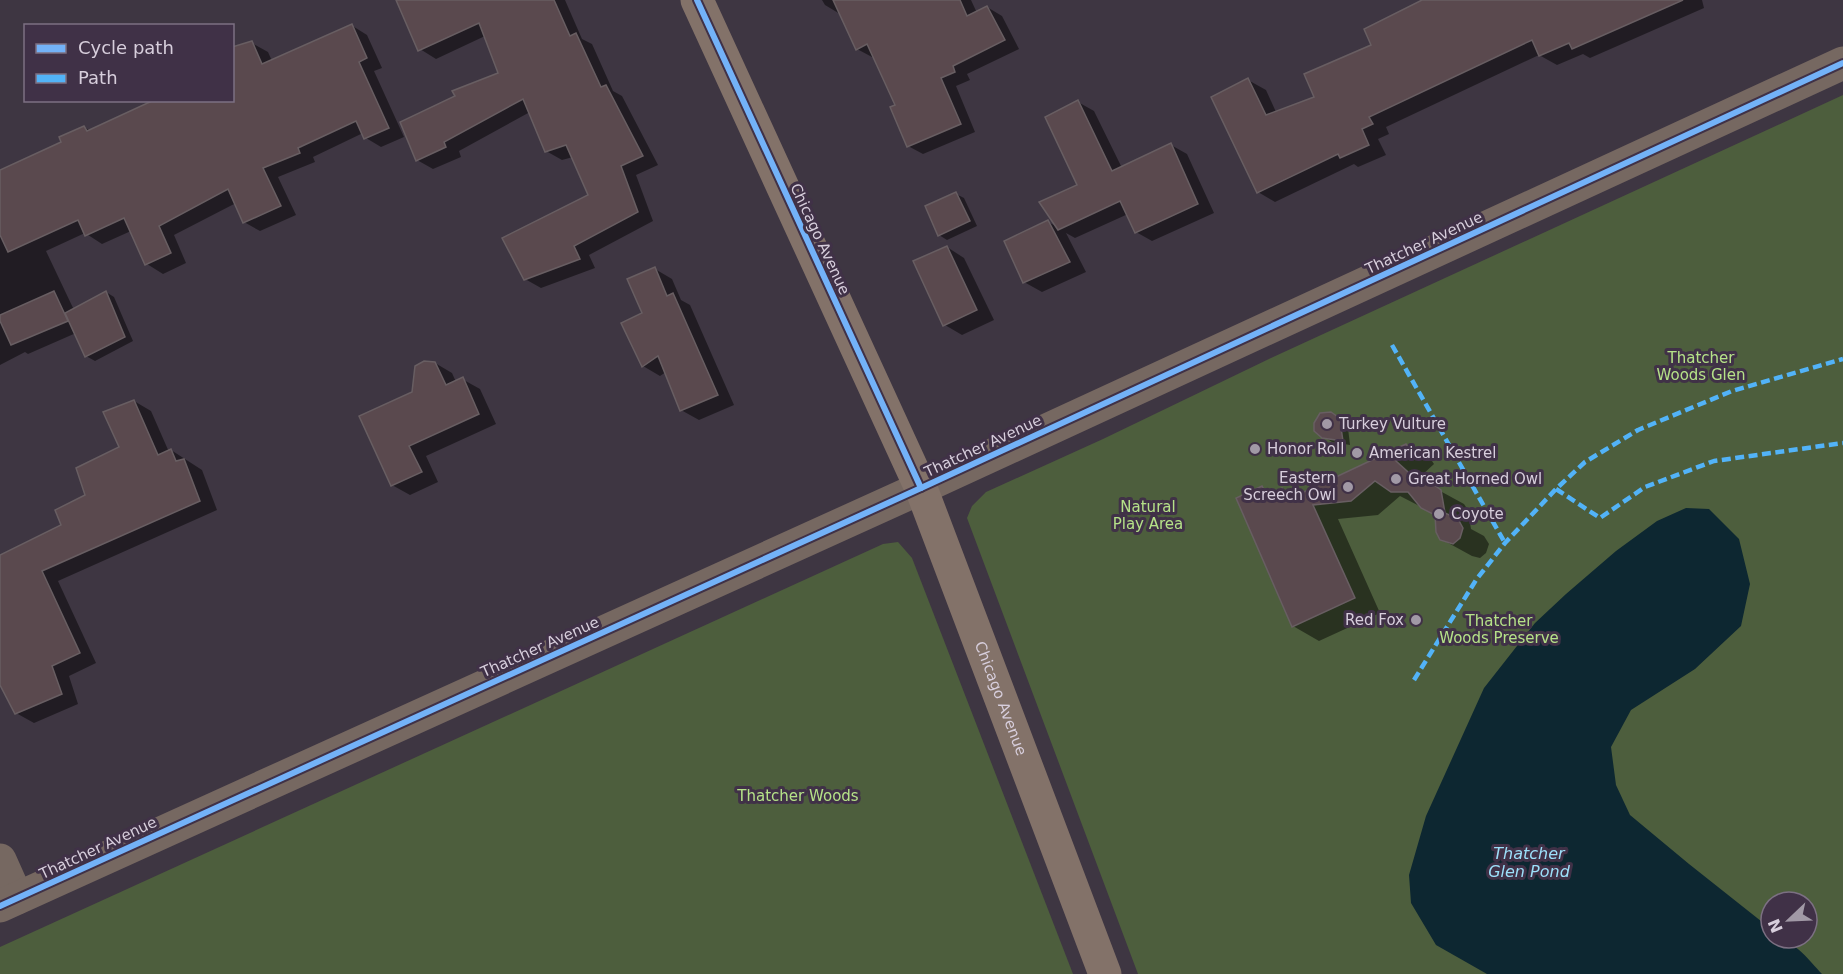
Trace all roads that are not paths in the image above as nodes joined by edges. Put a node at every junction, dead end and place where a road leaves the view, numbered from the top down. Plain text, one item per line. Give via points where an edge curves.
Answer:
1 (697, 0) edge
2 (1843, 63) edge
3 (921, 488) junction
4 (0, 860) edge
5 (9, 902) edge
6 (1106, 974) edge

1 - 3 main road, Chicago Avenue
2 - 3 street, Thatcher Avenue
3 - 5 street, Thatcher Avenue
3 - 6 main road, Chicago Avenue
4 - 5 street

